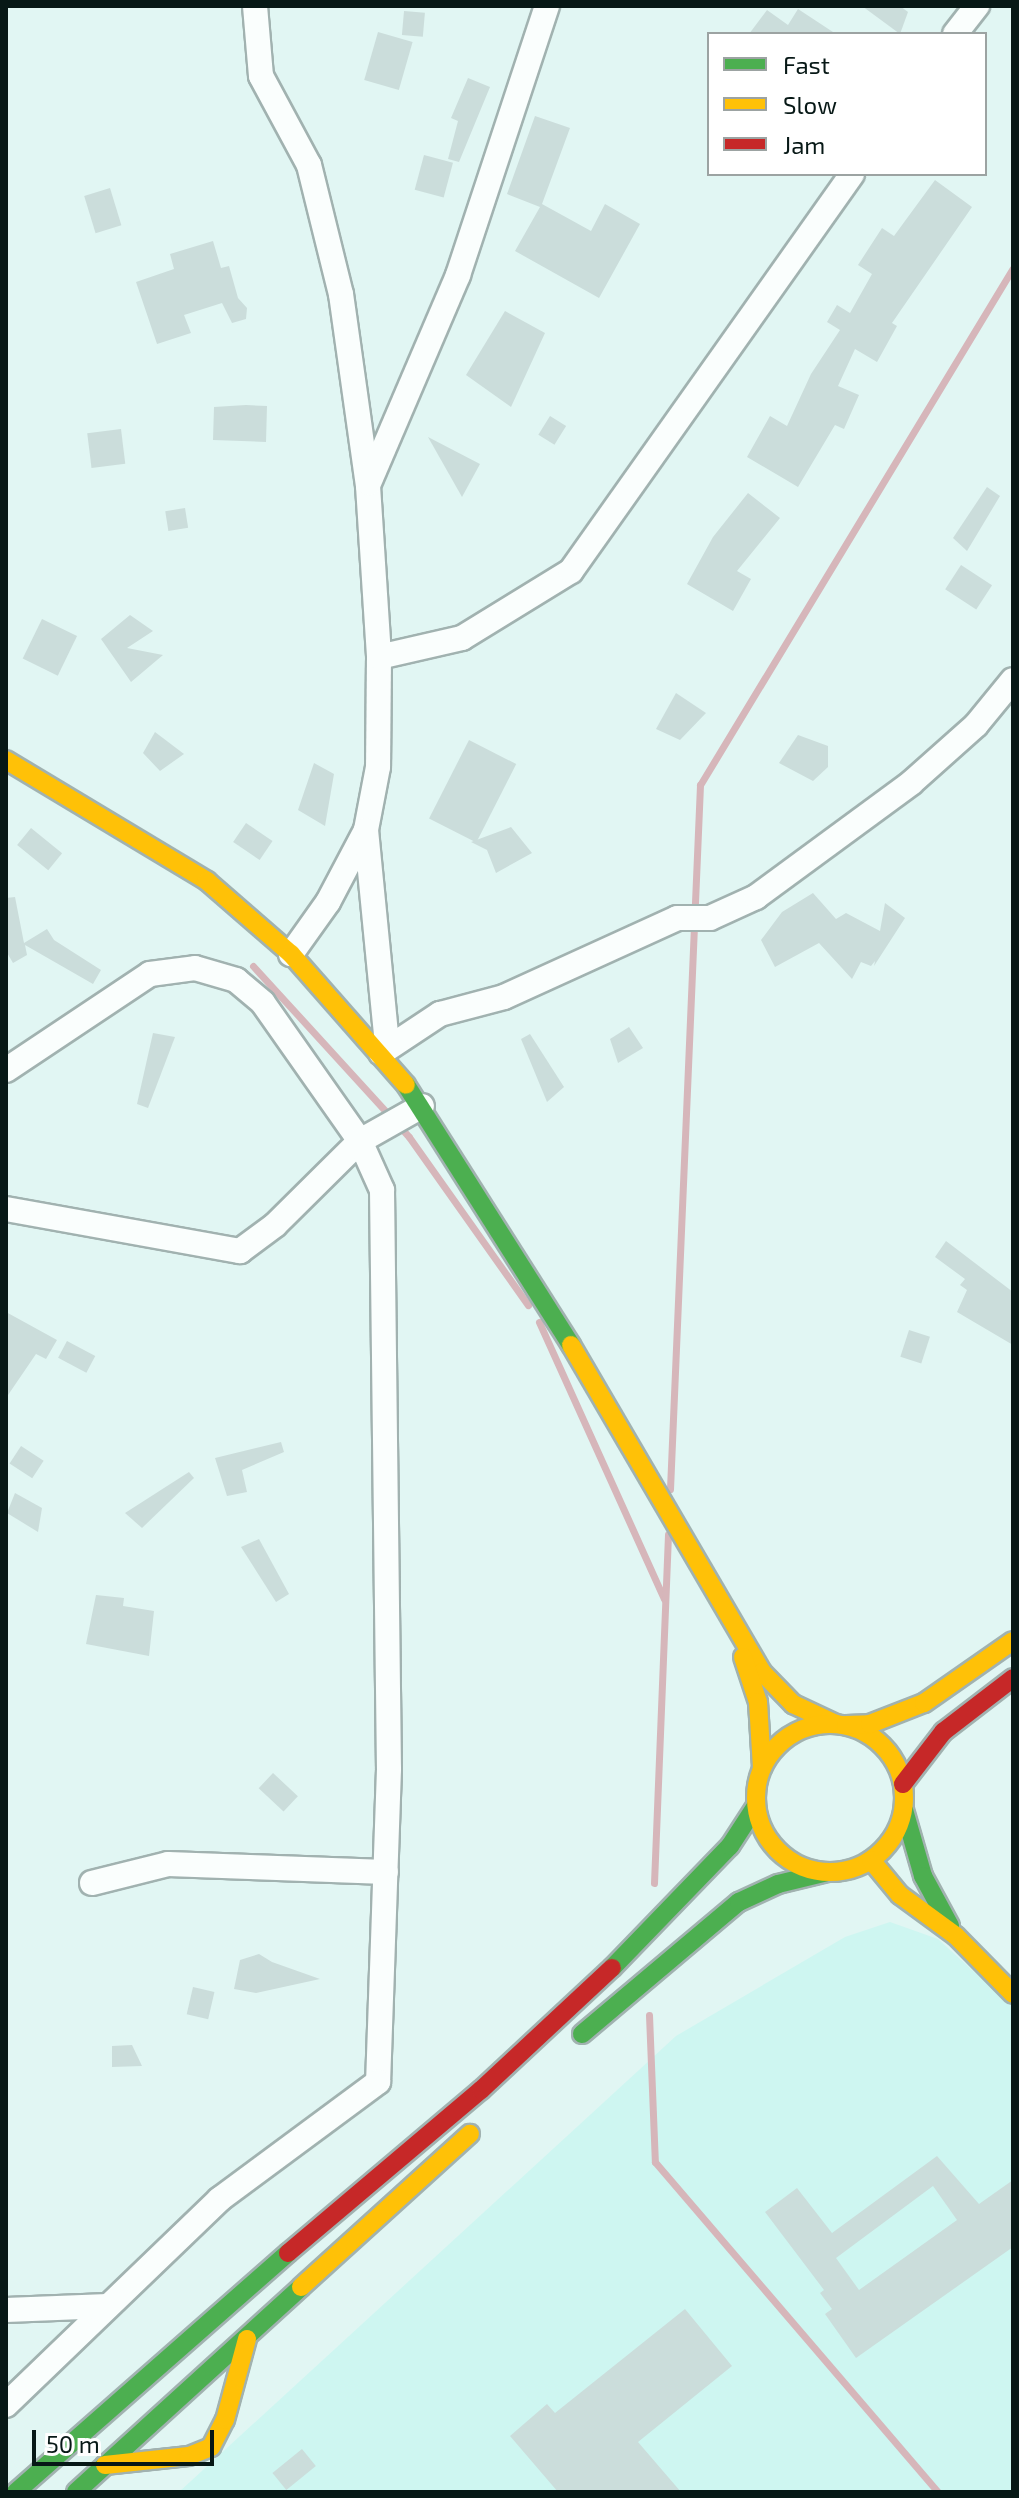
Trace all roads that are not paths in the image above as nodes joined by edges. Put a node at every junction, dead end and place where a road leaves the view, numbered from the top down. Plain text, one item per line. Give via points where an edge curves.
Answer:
1 (255, 6) edge
2 (547, 6) edge
3 (977, 6) edge
4 (957, 32) edge
5 (851, 176) edge
6 (368, 486) junction
7 (379, 657) junction
8 (1013, 680) edge
9 (6, 760) edge
10 (366, 830) junction
11 (291, 954) junction
12 (384, 1048) junction
13 (6, 1070) edge
14 (422, 1106) junction
15 (360, 1141) junction
16 (6, 1209) edge
17 (732, 1626) junction
18 (1013, 1641) edge
19 (1013, 1678) edge
20 (841, 1724) junction
21 (762, 1768) junction
22 (903, 1784) junction
23 (756, 1806) junction
24 (904, 1810) junction
25 (871, 1860) junction
26 (386, 1872) junction
27 (828, 1872) junction
28 (92, 1883) dead end
29 (956, 1936) junction
30 (1013, 1994) edge
31 (570, 2045) dead end
32 (490, 2116) dead end
33 (108, 2306) junction
34 (6, 2310) edge
35 (247, 2339) junction
36 (6, 2405) edge
37 (105, 2465) junction
38 (16, 2492) edge
39 (76, 2492) edge

1 - 6 street via 261,76 298,137 324,214
2 - 6 street via 458,275
3 - 4 street
5 - 7 street via 571,571 462,638
6 - 7 street
7 - 10 street via 378,767
8 - 12 street via 976,725 862,824 756,897 710,918 677,918 504,997 440,1014
9 - 11 main road via 207,881
10 - 11 street via 328,902
10 - 12 street
11 - 12 main road
12 - 14 main road
13 - 15 street via 150,974 177,967 217,970 263,1003
14 - 15 street
14 - 17 main road via 572,1347
15 - 16 street via 275,1225 240,1251
15 - 26 street via 382,1190
17 - 20 main road via 762,1672 793,1704
17 - 21 main road via 758,1702
18 - 20 main road via 924,1703 870,1724
19 - 22 main road via 943,1732
20 - 21 main road via 792,1734
20 - 22 main road via 883,1746
21 - 23 main road
22 - 24 main road
23 - 27 main road via 768,1839 780,1852
23 - 38 main road via 730,1846 640,1942 481,2090 147,2373
24 - 25 main road via 893,1838
24 - 29 main road via 923,1876
25 - 27 main road
25 - 29 main road via 900,1895
26 - 28 street via 168,1864
26 - 33 street via 378,2082 220,2199
27 - 31 main road via 778,1884 739,1902
29 - 30 main road
32 - 35 main road
33 - 34 street
33 - 36 street
35 - 37 main road
35 - 37 main road via 225,2420 211,2447 189,2456
37 - 39 main road

